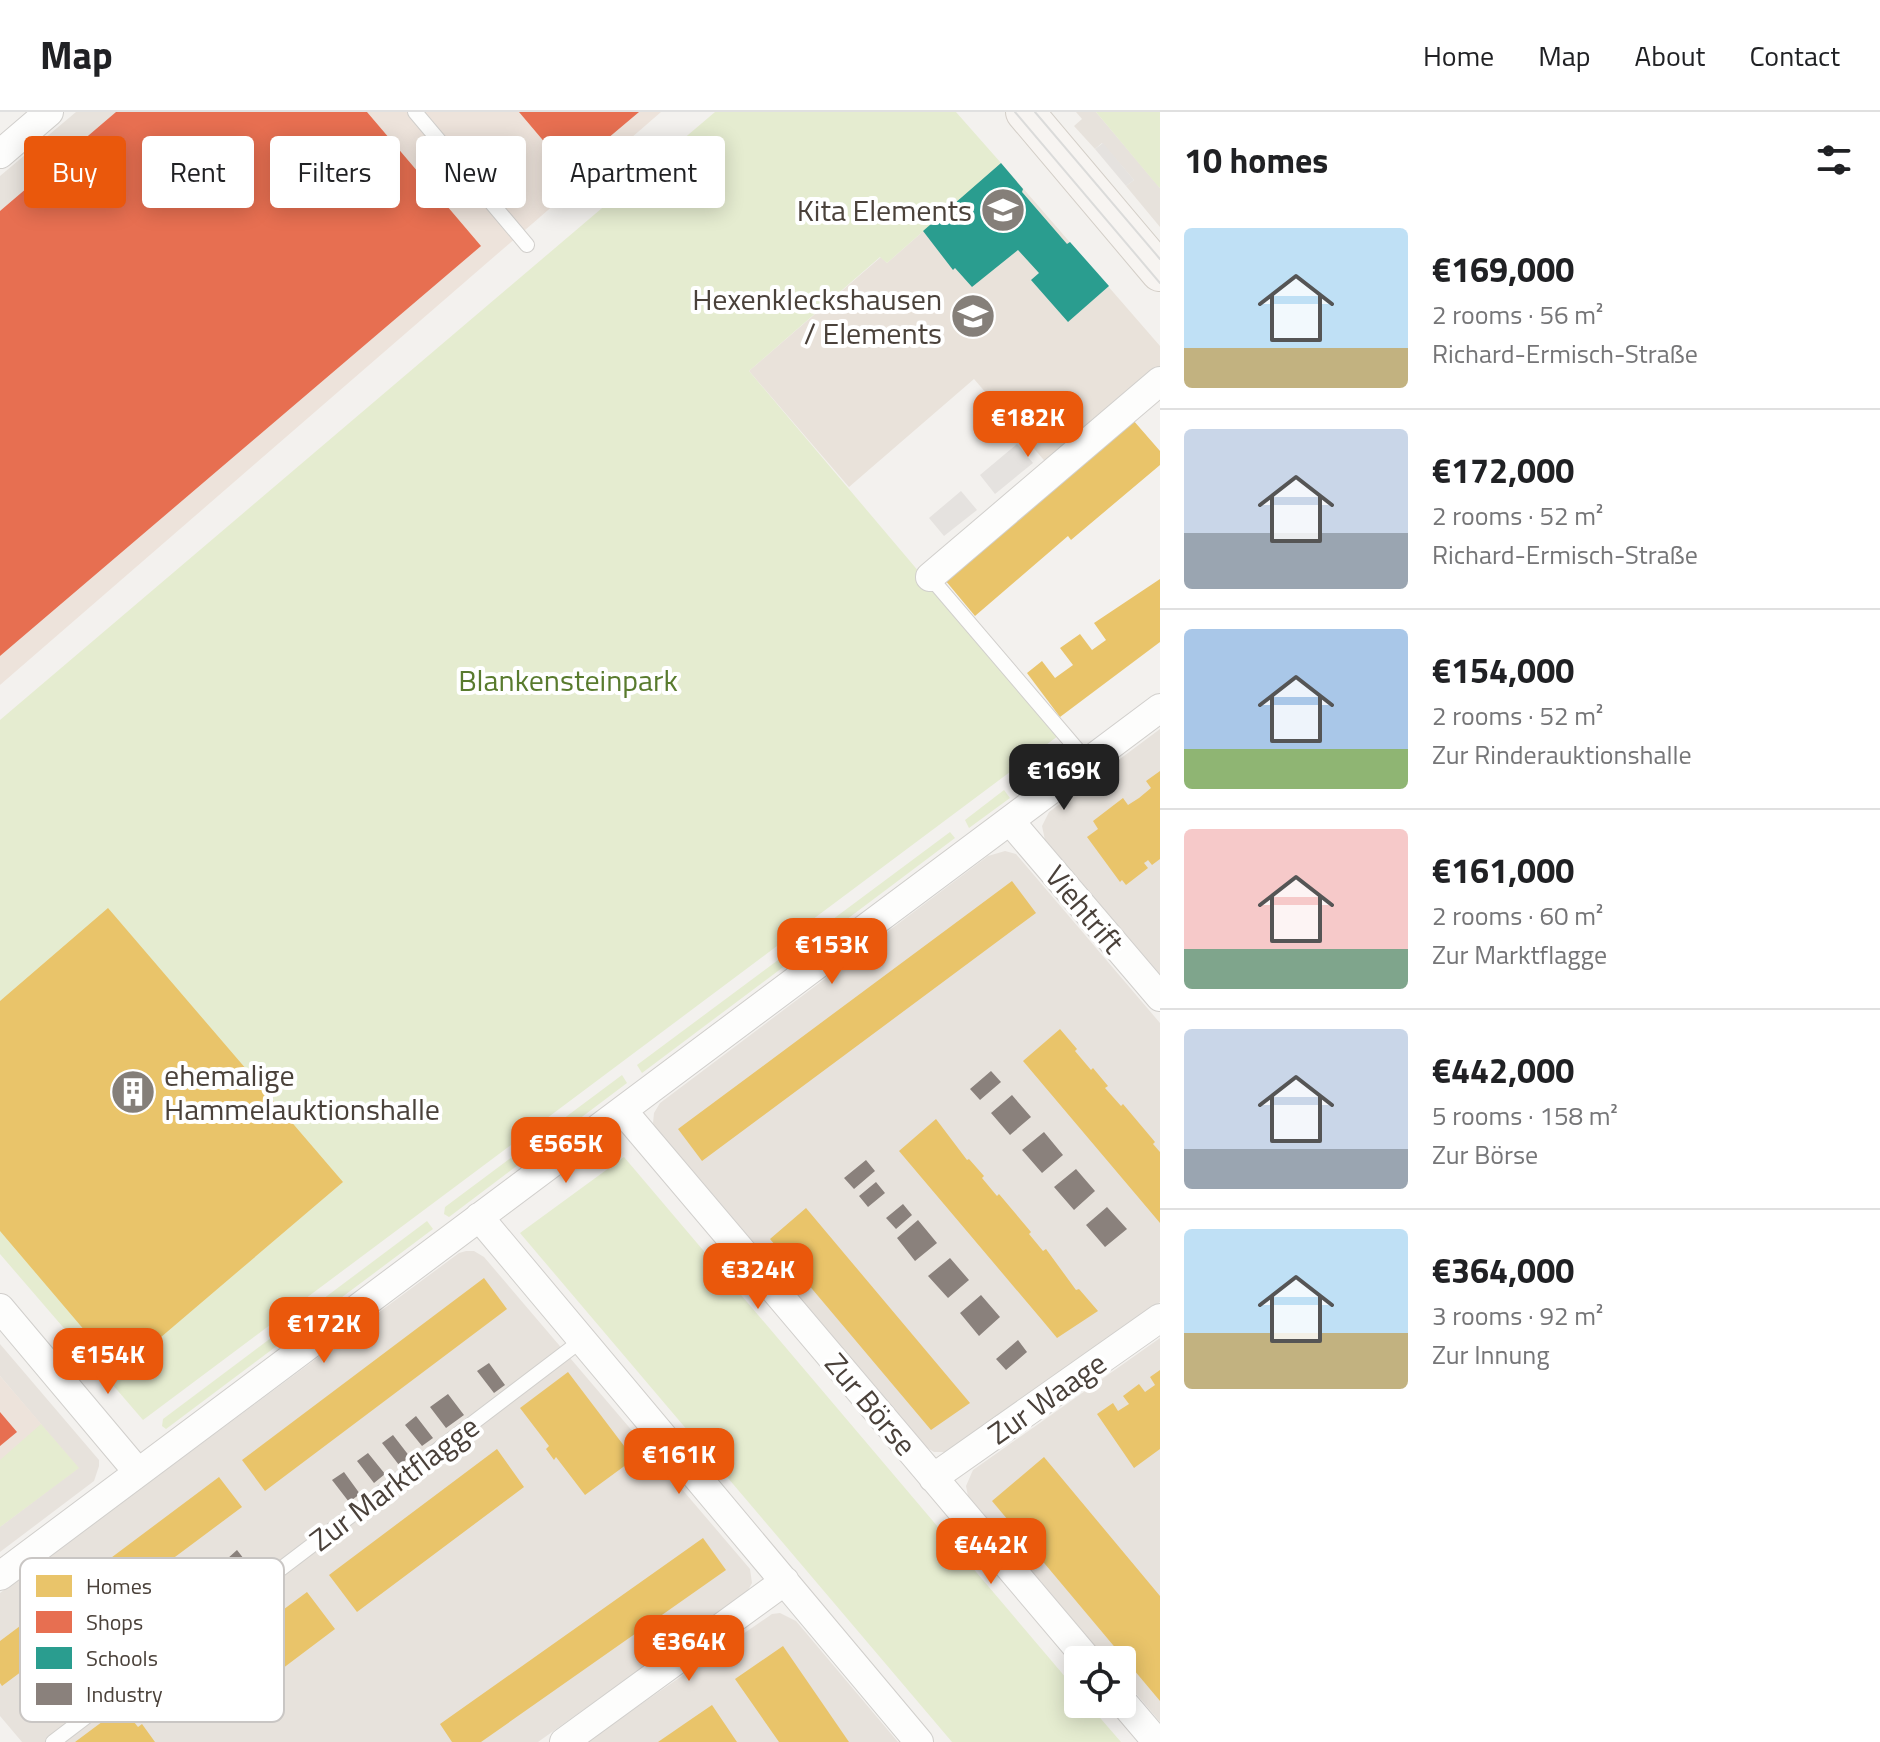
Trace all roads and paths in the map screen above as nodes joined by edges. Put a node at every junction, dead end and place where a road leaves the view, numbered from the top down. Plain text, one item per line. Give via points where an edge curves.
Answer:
1 (49, 112) edge
2 (415, 112) edge
3 (1025, 112) edge
4 (0, 154) edge
5 (527, 245) dead end
6 (1160, 272) edge
7 (1160, 381) edge
8 (930, 577) joint
9 (1160, 708) edge
10 (1088, 762) junction
11 (1010, 821) junction
12 (1160, 997) edge
13 (623, 1111) junction
14 (479, 1217) junction
15 (0, 1308) edge
16 (1160, 1318) edge
17 (582, 1340) junction
18 (137, 1471) junction
19 (933, 1478) junction
20 (23, 1558) edge
21 (20, 1561) edge
22 (284, 1566) edge
23 (0, 1576) edge
24 (785, 1581) junction
25 (1076, 1646) edge
26 (1136, 1717) edge
27 (79, 1722) edge
28 (53, 1742) edge
29 (564, 1742) edge
30 (919, 1742) edge
31 (1157, 1742) edge

1 - 4 street
2 - 5 lane
3 - 6 street
7 - 8 street
8 - 10 lane
9 - 10 street
10 - 11 street
11 - 12 street, Viehtrift
11 - 13 street
13 - 14 street
13 - 19 street, Zur Börse
14 - 17 street
14 - 18 street
15 - 18 street
16 - 19 street, Zur Waage
17 - 22 lane, Zur Marktflagge
17 - 24 street
18 - 20 street
19 - 25 street, Zur Börse
21 - 23 street
24 - 29 street
24 - 30 street
26 - 31 street
27 - 28 lane, Zur Marktflagge

